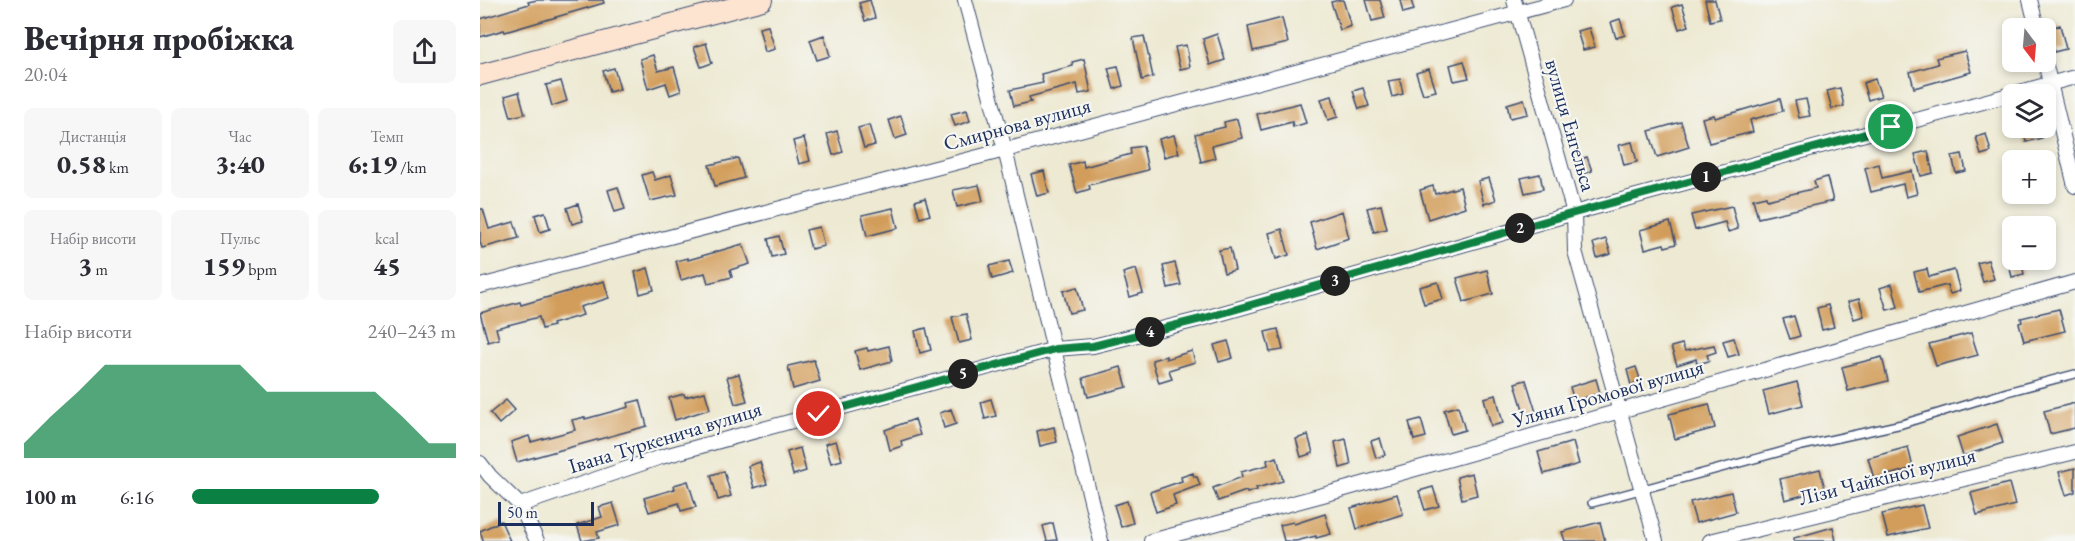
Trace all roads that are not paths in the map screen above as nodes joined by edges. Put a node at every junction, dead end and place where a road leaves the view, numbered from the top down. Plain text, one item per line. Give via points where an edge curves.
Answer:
1 (762, 0) edge
2 (965, 0) edge
3 (1564, 0) edge
4 (2030, 0) edge
5 (1515, 6) edge
6 (2034, 18) edge
7 (2047, 72) edge
8 (480, 75) edge
9 (2075, 77) edge
10 (2050, 84) joint
11 (2002, 97) edge
12 (2056, 108) edge
13 (1005, 150) junction
14 (2075, 186) edge
15 (1574, 213) junction
16 (2075, 282) edge
17 (480, 286) edge
18 (1055, 349) junction
19 (2075, 374) edge
20 (1618, 411) junction
21 (2075, 452) edge
22 (480, 463) edge
23 (1641, 489) junction
24 (1592, 503) dead end
25 (520, 506) junction
26 (537, 541) edge
27 (1101, 541) edge
28 (1151, 541) edge
29 (1656, 541) edge
30 (1710, 541) edge

1 - 8 street
2 - 13 street
3 - 5 street, Смирнова вулиця
4 - 6 street
5 - 13 street, Смирнова вулиця
5 - 15 street, вулиця Енгельса
7 - 10 street
9 - 10 street, Івана Туркенича вулиця
11 - 15 street, Івана Туркенича вулиця
12 - 14 street
13 - 17 street, Смирнова вулиця
13 - 18 street
15 - 18 street, Івана Туркенича вулиця via 1205,318 1093,346
15 - 20 street, вулиця Енгельса via 1575,251
16 - 20 street, Уляни Громової вулиця
18 - 25 street, Івана Туркенича вулиця via 661,457
18 - 27 street
19 - 23 lane via 1902,424
20 - 23 street, вулиця Енгельса
20 - 28 street, Уляни Громової вулиця
21 - 30 street, Лізи Чайкіної вулиця
22 - 25 street
23 - 24 lane
23 - 29 street, вулиця Енгельса
25 - 26 street

